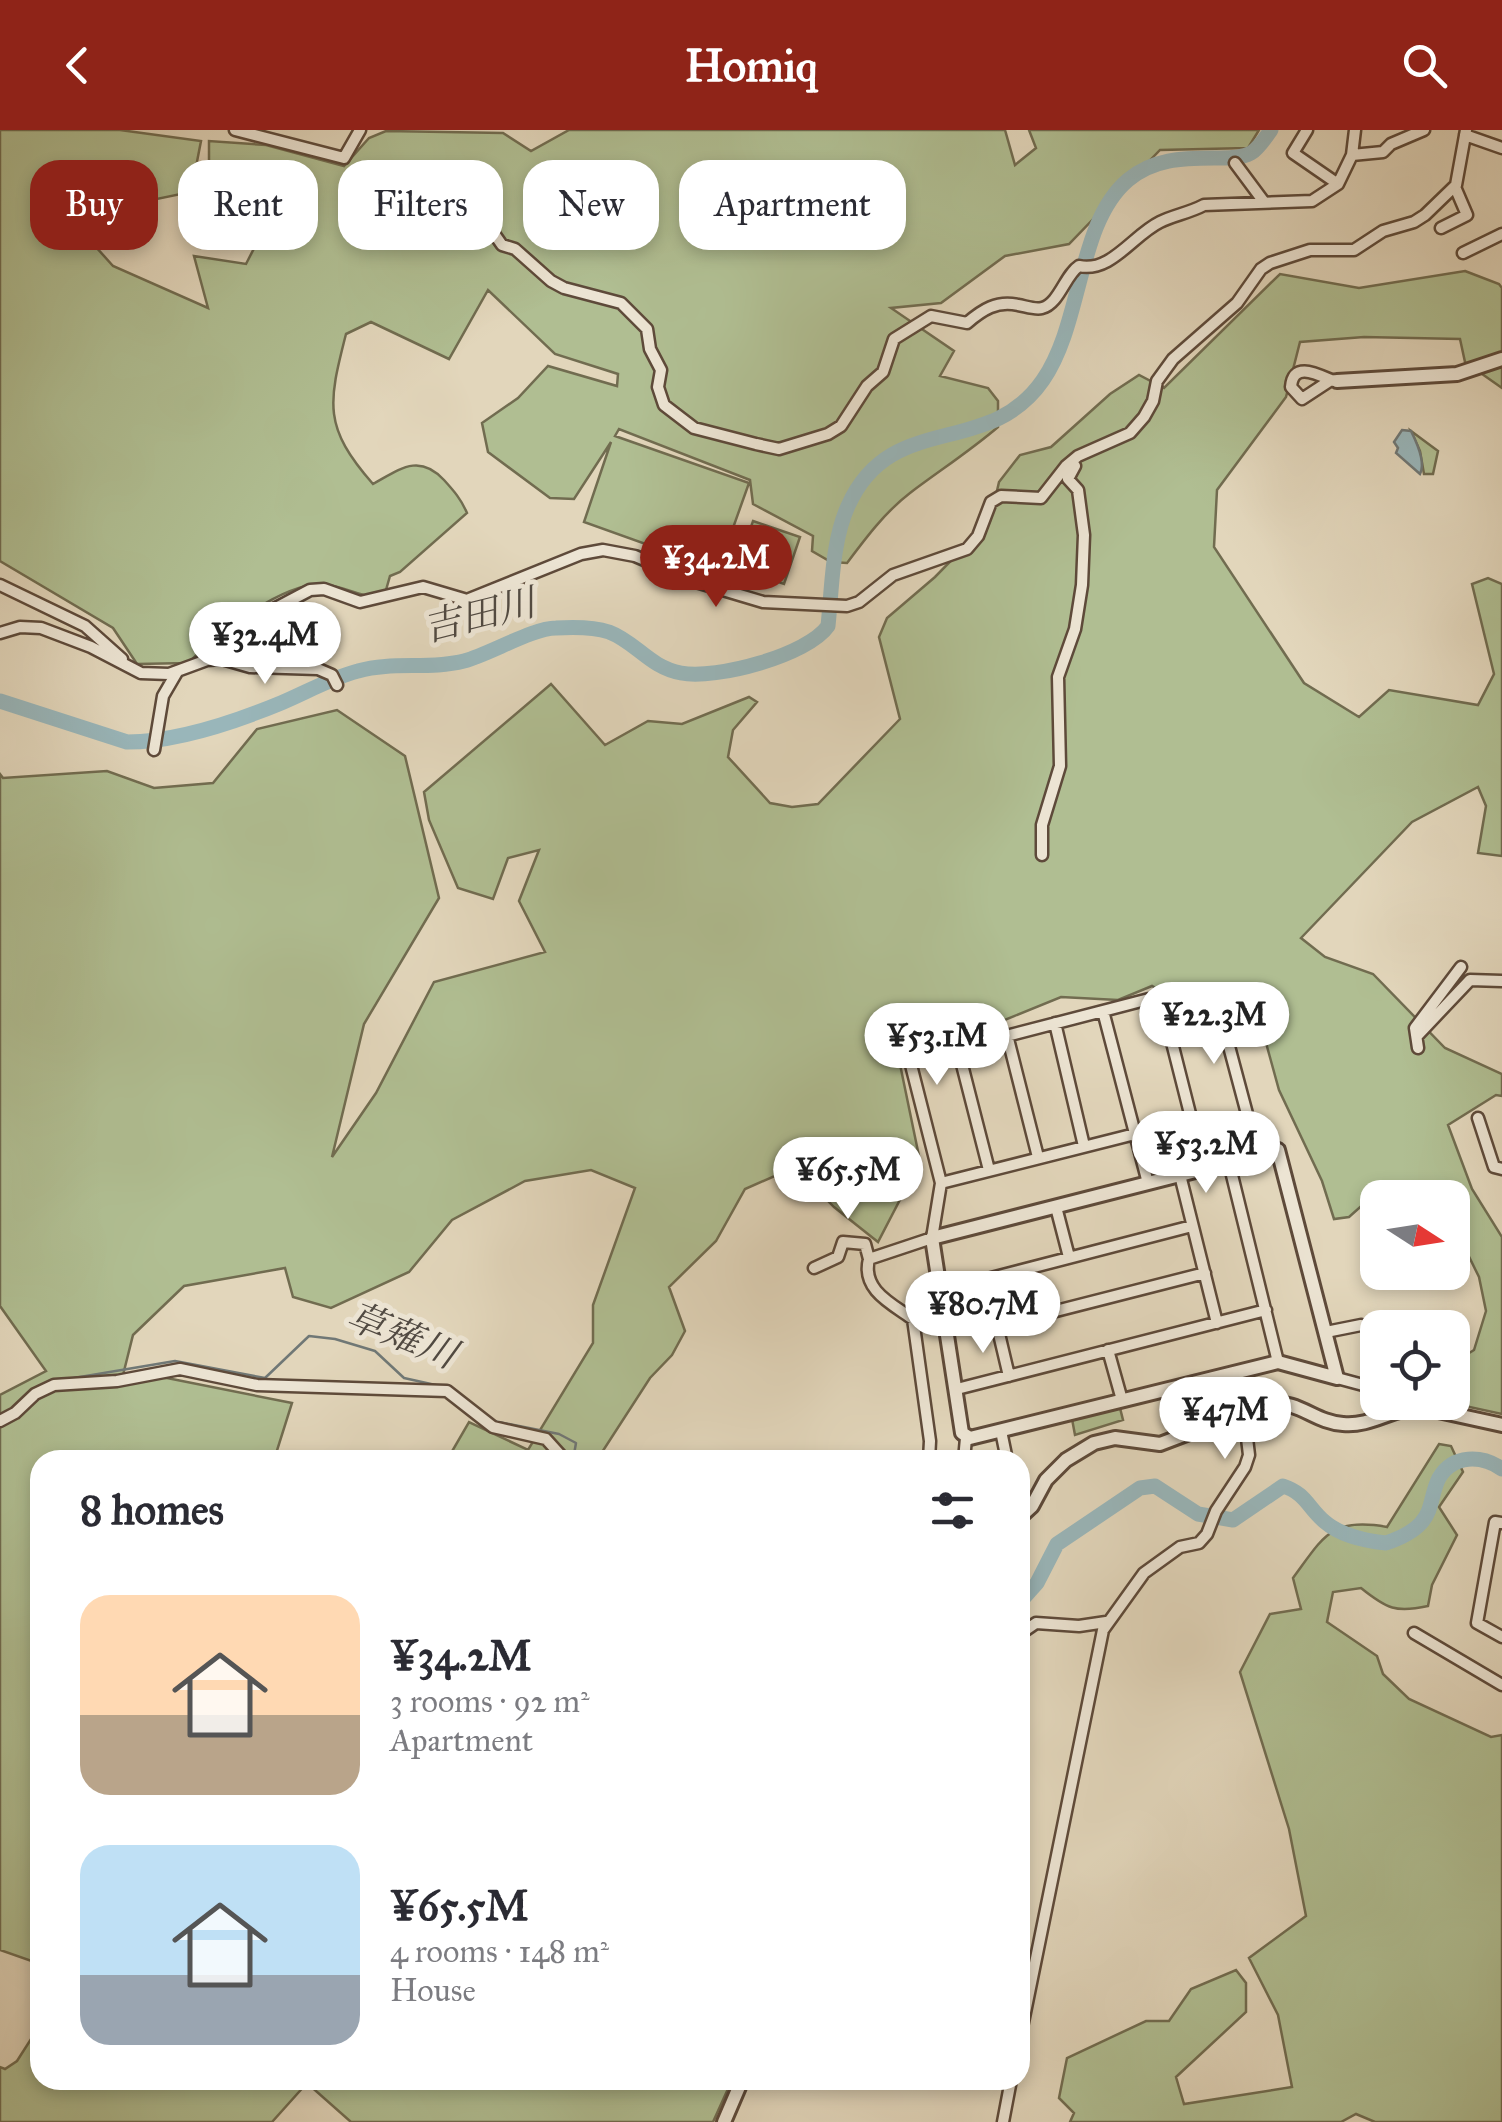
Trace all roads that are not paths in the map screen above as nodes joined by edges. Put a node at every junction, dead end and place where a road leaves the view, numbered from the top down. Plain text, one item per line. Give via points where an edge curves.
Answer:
1 (235, 130) edge
2 (360, 130) edge
3 (1307, 130) edge
4 (1354, 130) edge
5 (1424, 130) edge
6 (1466, 132) edge
7 (1409, 133) edge
8 (1502, 148) edge
9 (1352, 155) junction
10 (1234, 164) dead end
11 (1338, 184) junction
12 (1455, 187) junction
13 (1264, 202) junction
14 (1441, 228) dead end
15 (1502, 234) edge
16 (503, 245) edge
17 (1462, 252) dead end
18 (1502, 359) edge
19 (1334, 380) dead end
20 (1078, 456) junction
21 (0, 586) edge
22 (0, 633) edge
23 (207, 660) junction
24 (126, 665) junction
25 (178, 672) junction
26 (337, 685) dead end
27 (154, 750) dead end
28 (1042, 856) dead end
29 (1461, 967) dead end
30 (1502, 981) edge
31 (1163, 1007) junction
32 (1103, 1011) junction
33 (1055, 1024) junction
34 (1007, 1035) junction
35 (1417, 1036) junction
36 (1418, 1048) dead end
37 (958, 1049) junction
38 (1478, 1118) dead end
39 (1135, 1134) junction
40 (1196, 1137) junction
41 (1084, 1146) junction
42 (1038, 1157) junction
43 (1229, 1164) junction
44 (1502, 1168) edge
45 (1204, 1169) junction
46 (989, 1170) junction
47 (1180, 1175) junction
48 (941, 1183) junction
49 (1148, 1183) junction
50 (1056, 1207) junction
51 (1192, 1226) junction
52 (932, 1238) junction
53 (1069, 1257) junction
54 (869, 1259) junction
55 (814, 1268) dead end
56 (1205, 1273) junction
57 (986, 1279) junction
58 (941, 1292) junction
59 (1266, 1310) junction
60 (1217, 1322) junction
61 (1360, 1325) edge
62 (996, 1326) junction
63 (1326, 1332) junction
64 (1108, 1350) junction
65 (1278, 1362) junction
66 (1008, 1376) junction
67 (1337, 1378) junction
68 (1360, 1384) edge
69 (956, 1389) junction
70 (1122, 1400) junction
71 (1244, 1413) junction
72 (1470, 1418) edge
73 (1373, 1420) edge
74 (0, 1421) edge
75 (1502, 1425) edge
76 (1000, 1431) junction
77 (966, 1438) junction
78 (556, 1450) edge
79 (930, 1450) edge
80 (965, 1450) edge
81 (1005, 1450) edge
82 (1030, 1508) edge
83 (1502, 1523) edge
84 (1106, 1622) junction
85 (1030, 1628) edge
86 (1414, 1633) dead end
87 (1502, 1638) edge
88 (1502, 1684) edge
89 (1030, 1989) edge
90 (738, 2090) edge
91 (1009, 2090) edge
92 (724, 2122) edge
93 (1003, 2122) edge

1 - 2 street via 344,158
3 - 11 street via 1293,153
4 - 9 street
5 - 7 street
6 - 8 street
6 - 12 street
7 - 9 street via 1383,152
9 - 11 street
10 - 13 street
11 - 13 street via 1312,201
12 - 14 street via 1467,216
12 - 20 street via 1414,222 1354,250 1310,250 1270,262 1237,303 1173,359 1130,432
13 - 16 street via 1204,205 1163,221 1116,256 1073,270 1041,309 1008,302 967,323 931,316 894,340 883,372 841,426 780,449 694,428 664,405 661,370 638,317 620,303 550,281
15 - 17 street
18 - 19 street via 1457,374
20 - 23 street via 1041,498 1009,495 991,502 967,549 893,576 853,605 763,602 603,550 467,600 423,587 360,602 310,590 266,612
20 - 28 street via 1068,479 1078,490 1084,535 1082,585 1076,629 1058,677 1060,766 1042,825
21 - 24 street via 85,626
22 - 24 street via 41,628
23 - 25 street
23 - 26 street via 318,669
24 - 25 street via 148,675
25 - 27 street via 164,696
29 - 35 street via 1415,1028
30 - 35 street via 1470,980
31 - 32 street via 1149,999
31 - 40 street
31 - 40 street via 1226,1034 1250,1124
32 - 33 street
32 - 39 street
33 - 34 street
33 - 41 street
34 - 37 street
34 - 42 street
35 - 36 street
37 - 46 street
37 - 48 street via 910,1061
38 - 44 street via 1494,1167
39 - 41 street
39 - 49 street
40 - 45 street
41 - 42 street
42 - 46 street
43 - 45 street
43 - 59 street
43 - 63 street via 1278,1150
45 - 47 street
46 - 48 street
47 - 49 street
47 - 51 street
48 - 52 street
49 - 50 street
50 - 52 street
50 - 53 street
51 - 53 street
51 - 56 street
52 - 54 street
52 - 58 street
53 - 57 street
54 - 55 street via 866,1244 843,1242 838,1257
54 - 79 street via 872,1286 913,1319
56 - 60 street
56 - 62 street
57 - 58 street
57 - 62 street
58 - 69 street
59 - 60 street
59 - 65 street
60 - 64 street
61 - 63 street
62 - 66 street
63 - 67 street
64 - 66 street
64 - 70 street
65 - 67 street
65 - 70 street
66 - 69 street
67 - 68 street
69 - 77 street
70 - 76 street
71 - 73 street via 1284,1402 1345,1425
71 - 82 street via 1160,1444 1115,1438 1094,1443 1046,1480
71 - 84 street via 1245,1468 1199,1543 1180,1546 1144,1573
72 - 75 street
74 - 78 street via 54,1384 180,1369 258,1384 447,1391 493,1426 546,1439
76 - 77 street
76 - 81 street
77 - 80 street
83 - 87 street via 1495,1522 1478,1622
84 - 85 street
84 - 89 street
86 - 88 street
90 - 92 street
91 - 93 street

